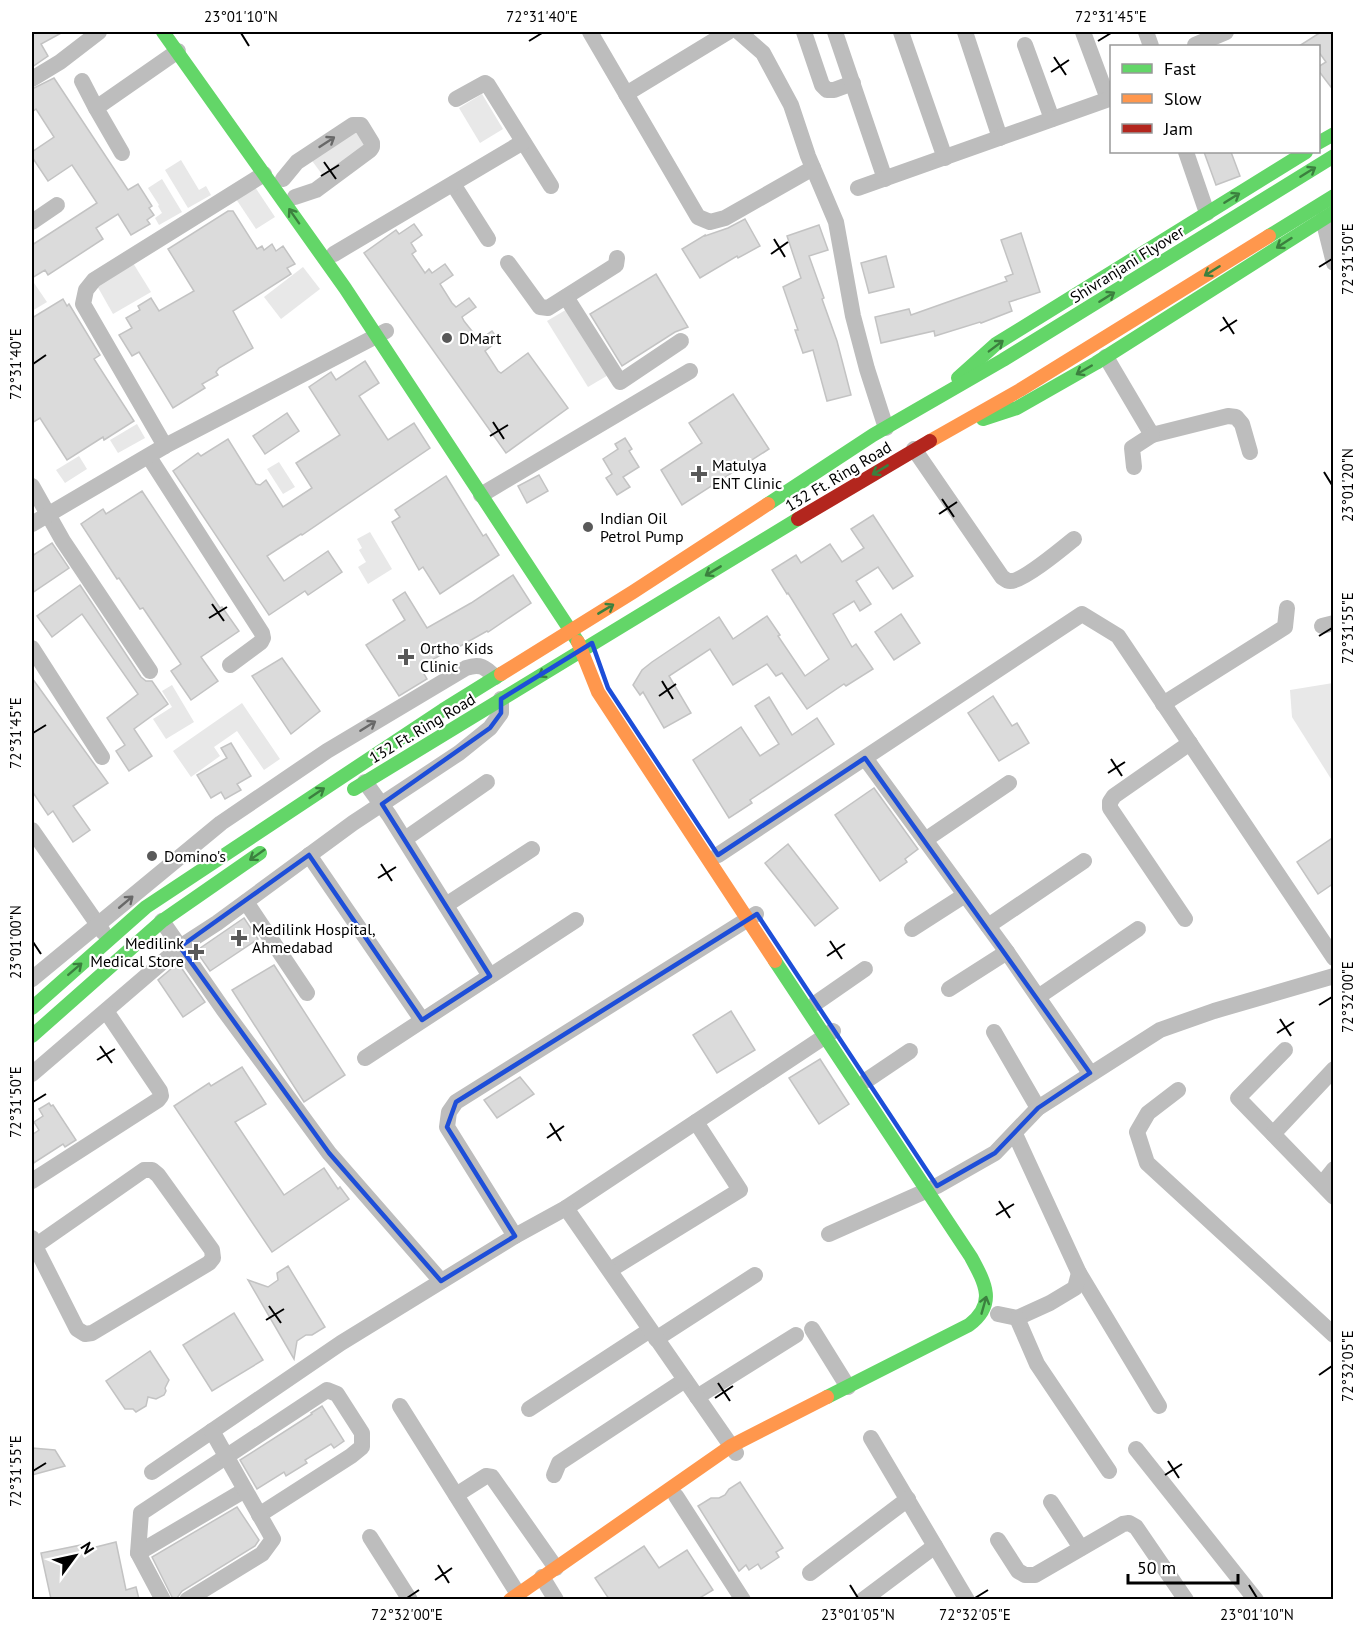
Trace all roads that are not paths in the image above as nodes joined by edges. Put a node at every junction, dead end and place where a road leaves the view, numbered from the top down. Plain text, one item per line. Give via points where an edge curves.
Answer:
1 (163, 32) edge
2 (177, 32) edge
3 (590, 32) edge
4 (728, 32) edge
5 (739, 32) edge
6 (804, 32) edge
7 (835, 32) edge
8 (901, 32) edge
9 (965, 32) edge
10 (1083, 32) edge
11 (1226, 32) edge
12 (88, 35) edge
13 (1025, 45) dead end
14 (1196, 45) edge
15 (178, 51) junction
16 (32, 79) edge
17 (82, 81) dead end
18 (853, 83) junction
19 (626, 94) junction
20 (456, 99) dead end
21 (1110, 99) edge
22 (96, 108) junction
23 (1052, 119) junction
24 (1334, 134) edge
25 (1000, 138) junction
26 (523, 142) junction
27 (1320, 142) edge
28 (122, 153) dead end
29 (1186, 153) edge
30 (1304, 153) edge
31 (1334, 156) edge
32 (945, 158) junction
33 (813, 168) junction
34 (264, 174) junction
35 (283, 179) junction
36 (885, 179) junction
37 (453, 184) junction
38 (551, 186) dead end
39 (858, 188) dead end
40 (1334, 196) edge
41 (295, 197) junction
42 (57, 205) dead end
43 (1207, 213) junction
44 (1328, 215) edge
45 (32, 222) edge
46 (488, 239) dead end
47 (334, 254) junction
48 (618, 258) dead end
49 (508, 263) dead end
50 (1334, 263) edge
51 (566, 297) junction
52 (381, 334) junction
53 (681, 341) dead end
54 (1106, 357) junction
55 (690, 371) dead end
56 (620, 382) junction
57 (936, 398) junction
58 (633, 405) junction
59 (886, 428) junction
60 (949, 430) junction
61 (1152, 435) junction
62 (165, 446) junction
63 (914, 449) junction
64 (1250, 452) dead end
65 (149, 457) junction
66 (1134, 467) dead end
67 (32, 486) edge
68 (486, 492) junction
69 (47, 515) junction
70 (32, 524) edge
71 (1074, 539) dead end
72 (1287, 608) dead end
73 (575, 627) junction
74 (587, 647) junction
75 (32, 648) edge
76 (230, 665) dead end
77 (150, 671) dead end
78 (495, 677) junction
79 (501, 699) junction
80 (1163, 704) junction
81 (1190, 743) junction
82 (102, 757) dead end
83 (865, 758) junction
84 (488, 782) dead end
85 (365, 783) junction
86 (1009, 783) dead end
87 (340, 798) dead end
88 (382, 804) junction
89 (34, 838) edge
90 (405, 839) junction
91 (925, 840) junction
92 (274, 843) dead end
93 (532, 849) dead end
94 (309, 855) junction
95 (718, 855) junction
96 (1084, 861) dead end
97 (965, 895) junction
98 (246, 902) junction
99 (446, 905) junction
100 (752, 917) junction
101 (1185, 919) dead end
102 (576, 920) dead end
103 (162, 921) junction
104 (98, 924) junction
105 (988, 926) junction
106 (912, 929) dead end
107 (1138, 929) dead end
108 (109, 940) junction
109 (180, 947) junction
110 (1007, 952) junction
111 (1334, 958) edge
112 (865, 969) dead end
113 (490, 976) junction
114 (1334, 976) edge
115 (32, 979) edge
116 (949, 989) dead end
117 (307, 993) dead end
118 (1038, 997) junction
119 (816, 1003) junction
120 (32, 1008) edge
121 (106, 1011) junction
122 (422, 1020) junction
123 (994, 1032) dead end
124 (829, 1033) junction
125 (32, 1036) edge
126 (910, 1050) dead end
127 (1285, 1050) dead end
128 (365, 1058) dead end
129 (1334, 1069) edge
130 (1090, 1073) junction
131 (32, 1074) edge
132 (867, 1080) junction
133 (1178, 1090) dead end
134 (1038, 1108) junction
135 (696, 1122) junction
136 (1015, 1134) junction
137 (1274, 1134) junction
138 (1334, 1169) edge
139 (32, 1181) edge
140 (932, 1188) junction
141 (1328, 1190) edge
142 (566, 1208) junction
143 (829, 1234) dead end
144 (515, 1236) junction
145 (33, 1242) edge
146 (610, 1270) junction
147 (1080, 1273) junction
148 (755, 1275) dead end
149 (441, 1281) junction
150 (1000, 1302) junction
151 (1017, 1318) junction
152 (653, 1335) junction
153 (1334, 1335) edge
154 (685, 1380) junction
155 (848, 1387) junction
156 (697, 1397) junction
157 (400, 1406) dead end
158 (1159, 1406) dead end
159 (529, 1409) dead end
160 (212, 1431) junction
161 (871, 1438) dead end
162 (1136, 1449) dead end
163 (734, 1450) junction
164 (226, 1456) junction
165 (152, 1472) dead end
166 (1109, 1472) dead end
167 (554, 1475) dead end
168 (245, 1490) junction
169 (456, 1495) junction
170 (676, 1496) junction
171 (908, 1499) junction
172 (1051, 1502) dead end
173 (259, 1515) junction
174 (370, 1537) dead end
175 (998, 1540) dead end
176 (935, 1546) junction
177 (1081, 1548) junction
178 (138, 1553) junction
179 (810, 1573) dead end
180 (550, 1583) edge
181 (519, 1598) edge
182 (963, 1598) edge
183 (163, 1599) edge
184 (187, 1599) edge
185 (410, 1599) edge
186 (743, 1599) edge
187 (863, 1599) edge
188 (1186, 1599) edge
189 (1256, 1599) edge

1 - 15 main road
2 - 35 main road
3 - 19 street
4 - 19 street
5 - 33 street via 768,63 790,105
6 - 18 street via 826,90
7 - 18 street
8 - 32 street
9 - 25 street
10 - 21 street
11 - 14 street
12 - 16 street via 60,62
13 - 23 street
15 - 22 street
15 - 34 main road
17 - 22 street
18 - 36 street
19 - 33 street via 698,217 710,222 725,218
20 - 26 street via 485,83
21 - 23 street
22 - 28 street
23 - 25 street
24 - 27 main road
25 - 32 street
26 - 37 street
26 - 38 street
29 - 43 street
43 -> 30 main road
57 -> 31 main road, Shivranjani Flyover
32 - 36 street
33 - 59 street via 836,222 853,316
52 -> 34 main road
34 - 62 street via 94,280 86,290 83,304
35 - 41 main road
35 -> 41 street via 297,162 353,125 361,124 372,143 370,150 316,190
36 - 39 street
37 - 46 street
37 - 47 street
40 -> 60 main road
41 - 47 main road
42 - 45 street
57 -> 43 main road via 996,344
44 - 50 street
44 -> 54 main road
47 - 52 main road
48 - 51 street via 616,265
49 - 51 street via 540,307 548,308
51 - 56 street
52 - 62 street
52 - 68 main road
53 - 56 street
54 -> 60 main road via 1017,408
54 - 61 street
55 - 58 street
56 - 58 street
57 - 59 main road, 132 Ft. Ring Road
58 - 68 street
73 -> 59 main road, 132 Ft. Ring Road
60 - 63 main road, 132 Ft. Ring Road
61 - 64 street via 1236,417
61 - 66 street via 1132,448
62 - 65 street
63 - 71 street via 1007,581 1028,573
63 -> 74 main road, 132 Ft. Ring Road
65 - 69 street
65 - 76 street via 262,633 261,642
67 - 69 street
68 - 73 main road
69 - 70 street
69 - 77 street
72 - 80 street via 1285,627
73 - 74 main road
73 - 78 main road, 132 Ft. Ring Road
74 -> 79 main road, 132 Ft. Ring Road
74 - 95 main road via 608,688
74 - 100 main road via 598,692
75 - 82 street
104 -> 78 street via 221,823 327,751 466,668 475,665
108 -> 78 main road, 132 Ft. Ring Road via 146,907
79 - 85 main road, 132 Ft. Ring Road
79 - 88 street via 501,713 490,728
80 - 81 street
80 - 83 street via 1118,636 1082,614
81 - 101 street via 1110,802 1110,808
81 - 111 street
83 - 91 street
83 - 95 street
84 - 90 street
85 - 87 main road, 132 Ft. Ring Road
85 - 88 street
86 - 91 street
88 - 90 street
88 - 94 street
89 - 104 street
90 - 99 street
91 - 97 street
92 -> 103 main road
93 - 99 street
94 - 98 street
94 - 122 street
95 - 100 main road
96 - 105 street
97 - 105 street
97 - 106 street
98 - 109 street
98 - 117 street
99 - 113 street
100 - 119 main road
100 - 124 main road
100 - 144 street via 456,1102 449,1112 447,1127
102 - 113 street
103 - 109 street
103 - 125 main road
104 - 108 street
104 - 115 street
105 - 110 street
107 - 118 street
120 -> 108 main road, 132 Ft. Ring Road
109 - 121 street
109 - 149 street via 329,1153
110 - 116 street
110 - 118 street
112 - 119 street
113 - 122 street
114 - 130 street via 1160,1030
118 - 130 street
119 - 124 main road
121 - 131 street
121 - 139 street via 161,1096
122 - 128 street
123 - 134 street
124 - 132 main road
124 - 135 street
124 - 140 main road
126 - 132 street
127 - 137 street via 1238,1098
129 - 137 street
130 - 134 street
132 - 140 main road
133 - 153 street via 1148,1113 1137,1132 1147,1163
134 - 136 street
135 - 142 street
135 - 146 street via 740,1190
136 - 140 street via 995,1153
136 - 147 street
137 - 141 street
138 - 141 street
140 - 143 street
140 - 150 main road
155 -> 140 main road via 969,1325 983,1314 986,1285
142 - 144 street
142 - 146 street
144 - 149 street
145 - 145 street via 77,1329 85,1334 213,1258 212,1250 152,1170 144,1170
146 - 152 street
147 - 151 street via 1075,1288
147 - 158 street
148 - 152 street
149 - 160 street
150 - 151 street
150 - 163 main road via 992,1323
151 - 166 street via 1037,1364
152 - 154 street
152 - 159 street
154 - 156 street
154 - 167 street via 559,1463
155 - 156 street via 804,1332
155 - 163 main road
156 - 163 street
157 - 169 street
160 - 164 street
160 - 165 street
161 - 171 street
162 - 189 street
163 - 170 main road
163 - 180 main road
164 - 168 street
164 - 173 street via 327,1390 337,1394 362,1433 362,1447 351,1456
164 - 178 street via 141,1513
168 - 173 street
168 - 178 street
169 - 180 street via 486,1476 492,1477
169 - 181 street
170 - 180 main road
170 - 186 street
171 - 176 street
171 - 179 street
172 - 177 street
173 - 184 street via 273,1539 262,1554
174 - 185 street
175 - 177 street via 1017,1570 1025,1575 1035,1575
176 - 182 street
176 - 187 street
177 - 188 street via 1129,1523 1136,1527
178 - 183 street
180 - 181 main road

